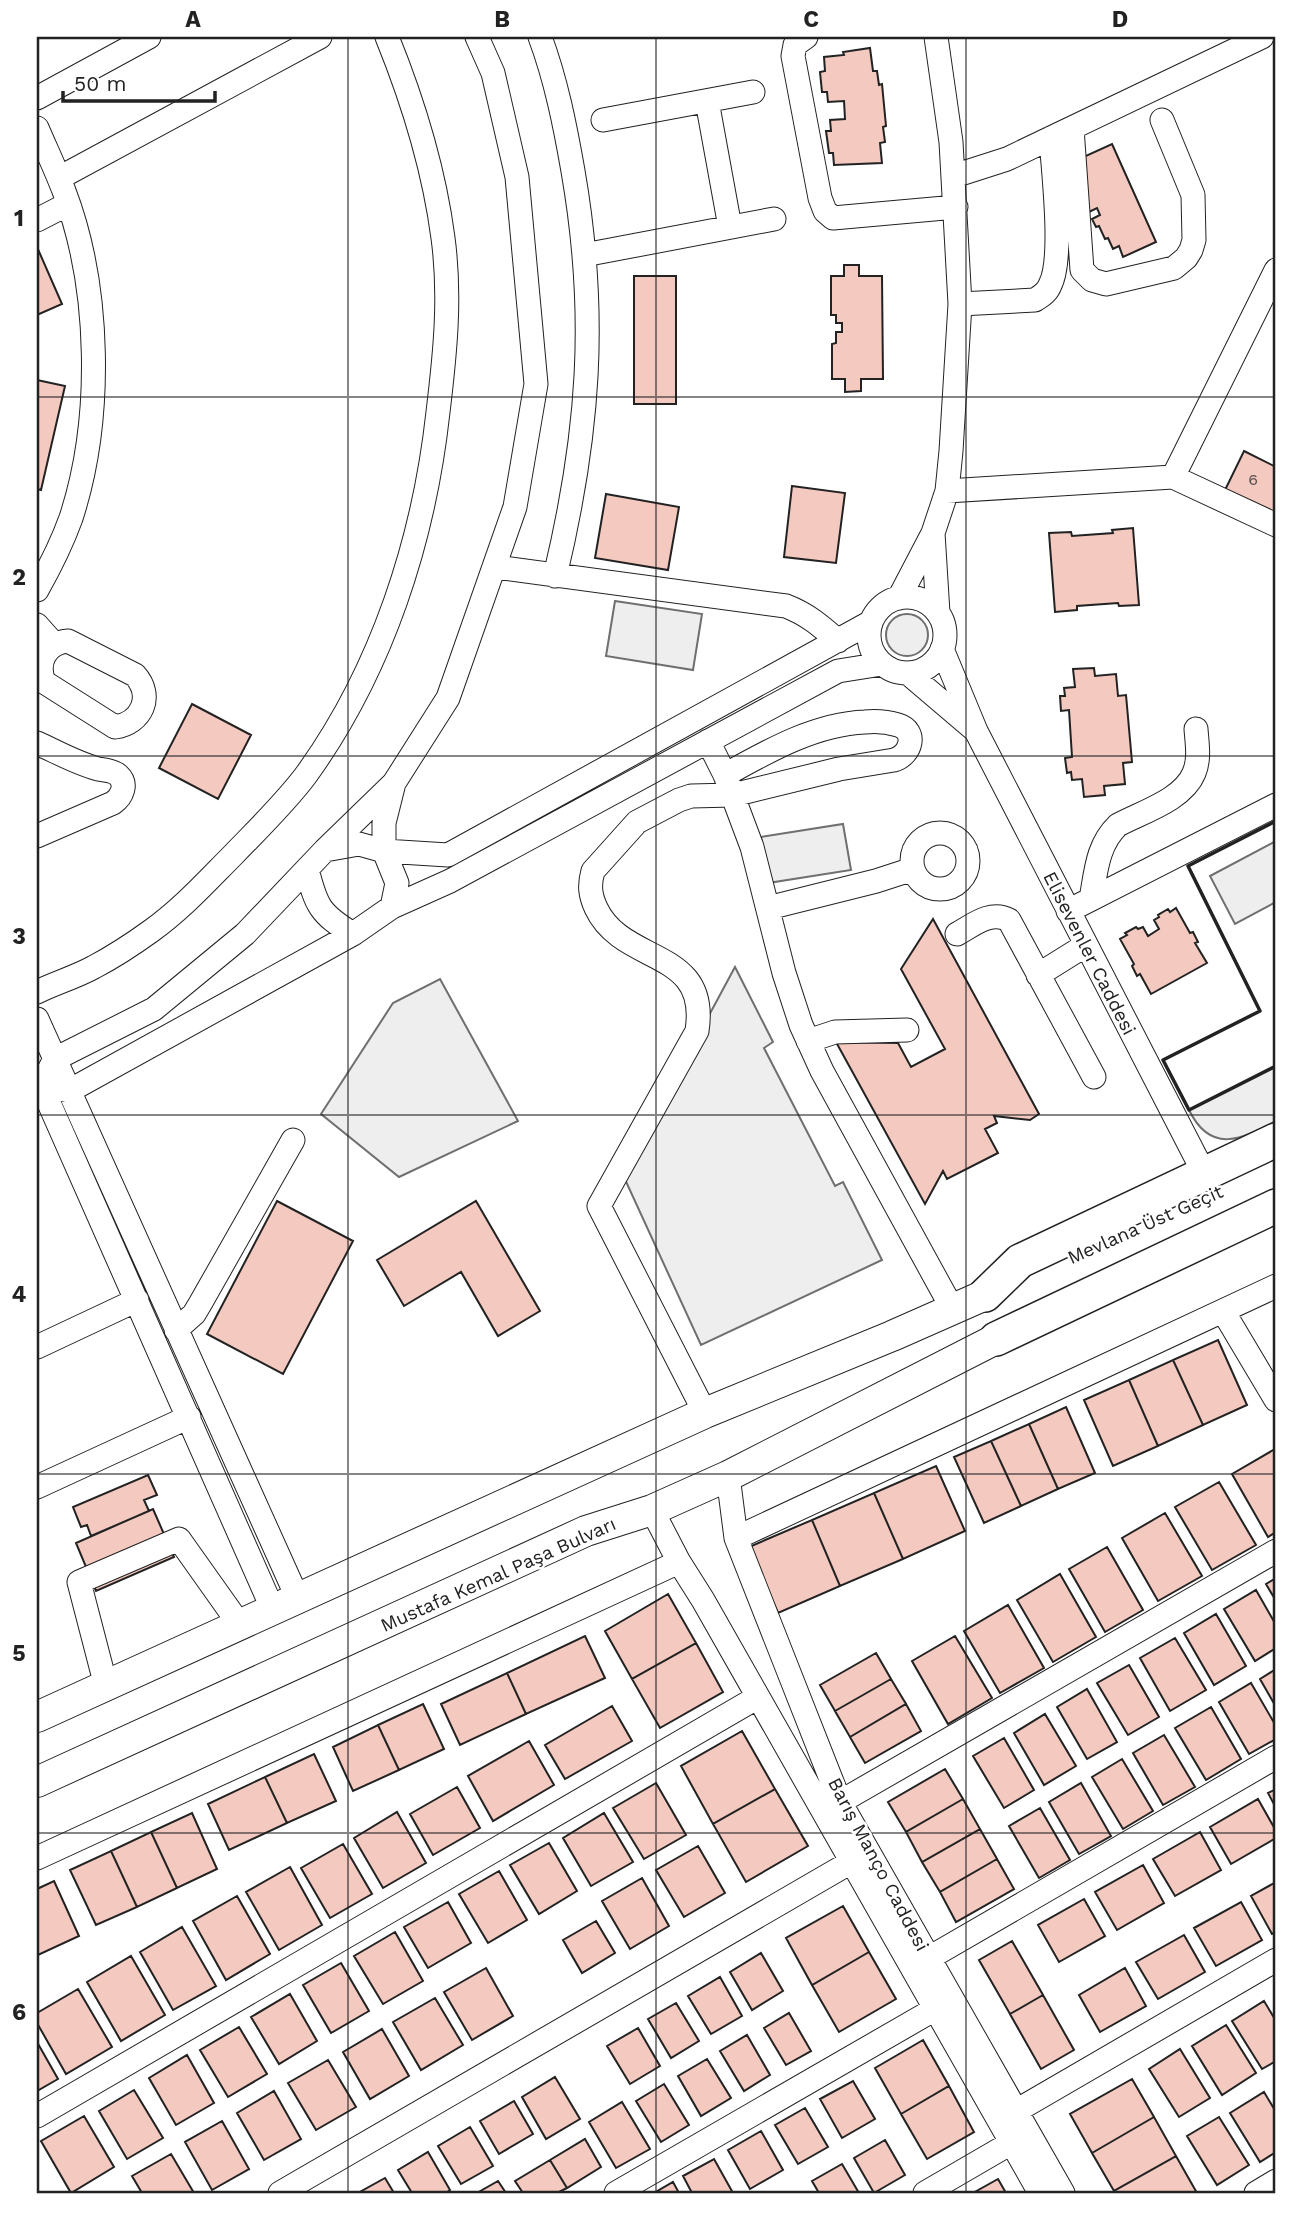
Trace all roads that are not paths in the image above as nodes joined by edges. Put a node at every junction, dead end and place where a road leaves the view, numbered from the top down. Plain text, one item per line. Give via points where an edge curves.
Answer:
1 (149, 37) edge
2 (320, 37) edge
3 (387, 37) edge
4 (477, 37) edge
5 (540, 37) edge
6 (806, 37) edge
7 (936, 37) edge
8 (1262, 37) edge
9 (753, 92) dead end
10 (37, 98) edge
11 (706, 100) junction
12 (603, 120) dead end
13 (1162, 120) dead end
14 (37, 128) edge
15 (1072, 128) junction
16 (1051, 138) junction
17 (954, 176) junction
18 (59, 178) junction
19 (68, 204) junction
20 (956, 207) junction
21 (774, 219) dead end
22 (37, 220) edge
23 (730, 227) junction
24 (584, 255) junction
25 (1276, 270) edge
26 (960, 304) junction
27 (1173, 477) junction
28 (947, 491) junction
29 (1276, 526) edge
30 (933, 533) junction
31 (496, 567) junction
32 (555, 576) junction
33 (37, 590) edge
34 (899, 598) junction
35 (938, 613) junction
36 (871, 622) junction
37 (37, 625) edge
38 (838, 641) junction
39 (54, 644) junction
40 (942, 649) junction
41 (882, 664) junction
42 (909, 674) junction
43 (1196, 729) dead end
44 (976, 731) junction
45 (708, 741) junction
46 (37, 743) edge
47 (394, 783) junction
48 (729, 785) junction
49 (1276, 805) edge
50 (37, 836) edge
51 (325, 850) junction
52 (384, 850) junction
53 (307, 869) junction
54 (913, 869) dead end
55 (1091, 899) junction
56 (392, 907) junction
57 (768, 908) junction
58 (1068, 911) junction
59 (353, 934) junction
60 (957, 934) dead end
61 (1086, 945) junction
62 (1038, 975) junction
63 (37, 992) edge
64 (37, 1018) edge
65 (907, 1030) dead end
66 (808, 1041) junction
67 (55, 1059) junction
68 (1094, 1077) dead end
69 (38, 1083) edge
70 (69, 1091) junction
71 (293, 1140) dead end
72 (1276, 1140) edge
73 (1276, 1165) edge
74 (1205, 1175) junction
75 (1276, 1206) edge
76 (1276, 1230) edge
77 (1276, 1286) edge
78 (1000, 1289) junction
79 (137, 1300) junction
80 (953, 1310) junction
81 (1223, 1311) junction
82 (1031, 1322) joint
83 (176, 1330) junction
84 (996, 1339) junction
85 (37, 1347) edge
86 (1276, 1400) edge
87 (705, 1413) junction
88 (189, 1417) junction
89 (728, 1476) junction
90 (37, 1487) edge
91 (652, 1510) junction
92 (736, 1538) junction
93 (1276, 1551) edge
94 (679, 1562) junction
95 (286, 1604) junction
96 (240, 1625) junction
97 (106, 1685) junction
98 (758, 1697) junction
99 (37, 1717) edge
100 (1276, 1757) edge
101 (37, 1782) edge
102 (841, 1802) junction
103 (37, 1857) edge
104 (852, 1862) junction
105 (929, 1958) junction
106 (1276, 1960) edge
107 (935, 2008) junction
108 (1016, 2111) junction
109 (37, 2116) edge
110 (1011, 2143) junction
111 (1276, 2181) edge
112 (280, 2193) edge
113 (616, 2193) edge
114 (925, 2193) edge
115 (1040, 2193) edge
116 (1063, 2193) edge
117 (1256, 2193) edge

1 - 10 street
2 - 18 street
3 - 63 street via 437,198 448,322 428,481 395,602 334,732 305,776 263,824 152,930 93,968
4 - 31 street via 493,73 517,177 536,384 515,507
5 - 24 street via 564,120
6 - 20 street via 795,45 793,56 825,211 834,218
7 - 17 street
8 - 15 street
9 - 11 street
11 - 12 street
11 - 23 street
13 - 15 street via 1194,195 1191,250 1174,268 1106,285 1082,270
14 - 18 street
15 - 16 street
16 - 17 street via 1007,159
16 - 26 street via 1057,248 1050,286 1035,300
17 - 20 street
18 - 19 street
19 - 22 street
19 - 33 street via 87,289 92,399 78,492 60,545
20 - 26 street
21 - 23 street
23 - 24 street
24 - 32 street via 586,392 578,468
25 - 27 street
26 - 28 street
27 - 28 street
27 - 29 street
28 - 30 street
30 - 34 street
30 - 35 street
31 - 32 street
31 - 47 street via 448,698
32 - 38 street via 786,606 815,620
34 - 35 street via 923,600
34 - 36 street via 877,611
35 - 40 street via 945,630
36 - 38 street
36 - 41 street via 870,647
37 - 39 street
38 - 52 street via 448,855
39 - 39 street via 41,661 44,682 115,727 136,718 145,696 135,675 68,641
40 - 42 street via 932,664
40 - 44 street, Elisevenler Caddesi
41 - 42 street
41 - 45 street via 838,671
42 - 44 street
43 - 55 street via 1194,773 1176,794 1111,832 1099,856
44 - 58 street, Elisevenler Caddesi
45 - 48 street
45 - 56 street via 450,881
46 - 50 street via 117,774 123,789 113,803
47 - 51 street
47 - 52 street via 384,823
48 - 48 street via 900,758 909,749 910,737 898,725 848,724 780,745
48 - 57 street
48 - 87 street via 691,796 637,821 593,871 590,881 591,897 605,924 625,942 678,968 696,997 697,1031 599,1206
49 - 55 street
51 - 52 street via 359,844
51 - 53 street
52 - 56 street via 397,883
53 - 59 street via 314,899 332,921
53 - 67 street via 244,934 154,1009
54 - 57 street
55 - 58 street
56 - 59 street
57 - 66 street
58 - 61 street, Elisevenler Caddesi
59 - 70 street
60 - 62 street via 994,915 1009,920
61 - 62 street
61 - 74 street, Elisevenler Caddesi
62 - 68 street
64 - 67 street
65 - 66 street via 835,1032
66 - 80 street
67 - 69 street
67 - 70 street
69 - 70 street
69 - 79 street
70 - 83 street
71 - 83 street via 194,1314
72 - 74 highway
73 - 78 highway, Mevlana Üst Geçit
74 - 78 highway via 1020,1261
75 - 82 highway, Mevlana Üst Geçit
76 - 84 highway via 1042,1338
77 - 81 street
78 - 80 main road
79 - 85 street
79 - 88 street
80 - 87 main road
81 - 86 street
81 - 92 street
82 - 84 highway, Mustafa Kemal Paşa Bulvarı
83 - 95 street
84 - 89 main road, Mustafa Kemal Paşa Bulvarı
87 - 95 main road
88 - 90 street
88 - 95 street
89 - 91 main road, Mustafa Kemal Paşa Bulvarı
89 - 92 street, Barış Manço Caddesi
91 - 94 street, Barış Manço Caddesi
91 - 101 main road, Mustafa Kemal Paşa Bulvarı via 586,1531
92 - 102 street, Barış Manço Caddesi
93 - 102 street
94 - 98 street, Barış Manço Caddesi
94 - 103 street
95 - 96 main road
96 - 97 main road
96 - 97 street via 179,1539 79,1582
97 - 99 main road
98 - 104 street, Barış Manço Caddesi
98 - 109 street
100 - 105 street
102 - 105 street, Barış Manço Caddesi
104 - 107 street, Barış Manço Caddesi
104 - 112 street
105 - 108 street, Barış Manço Caddesi
106 - 108 street
107 - 110 street, Barış Manço Caddesi
107 - 113 street
108 - 116 street, Barış Manço Caddesi
110 - 114 street
110 - 115 street, Barış Manço Caddesi
111 - 117 street

